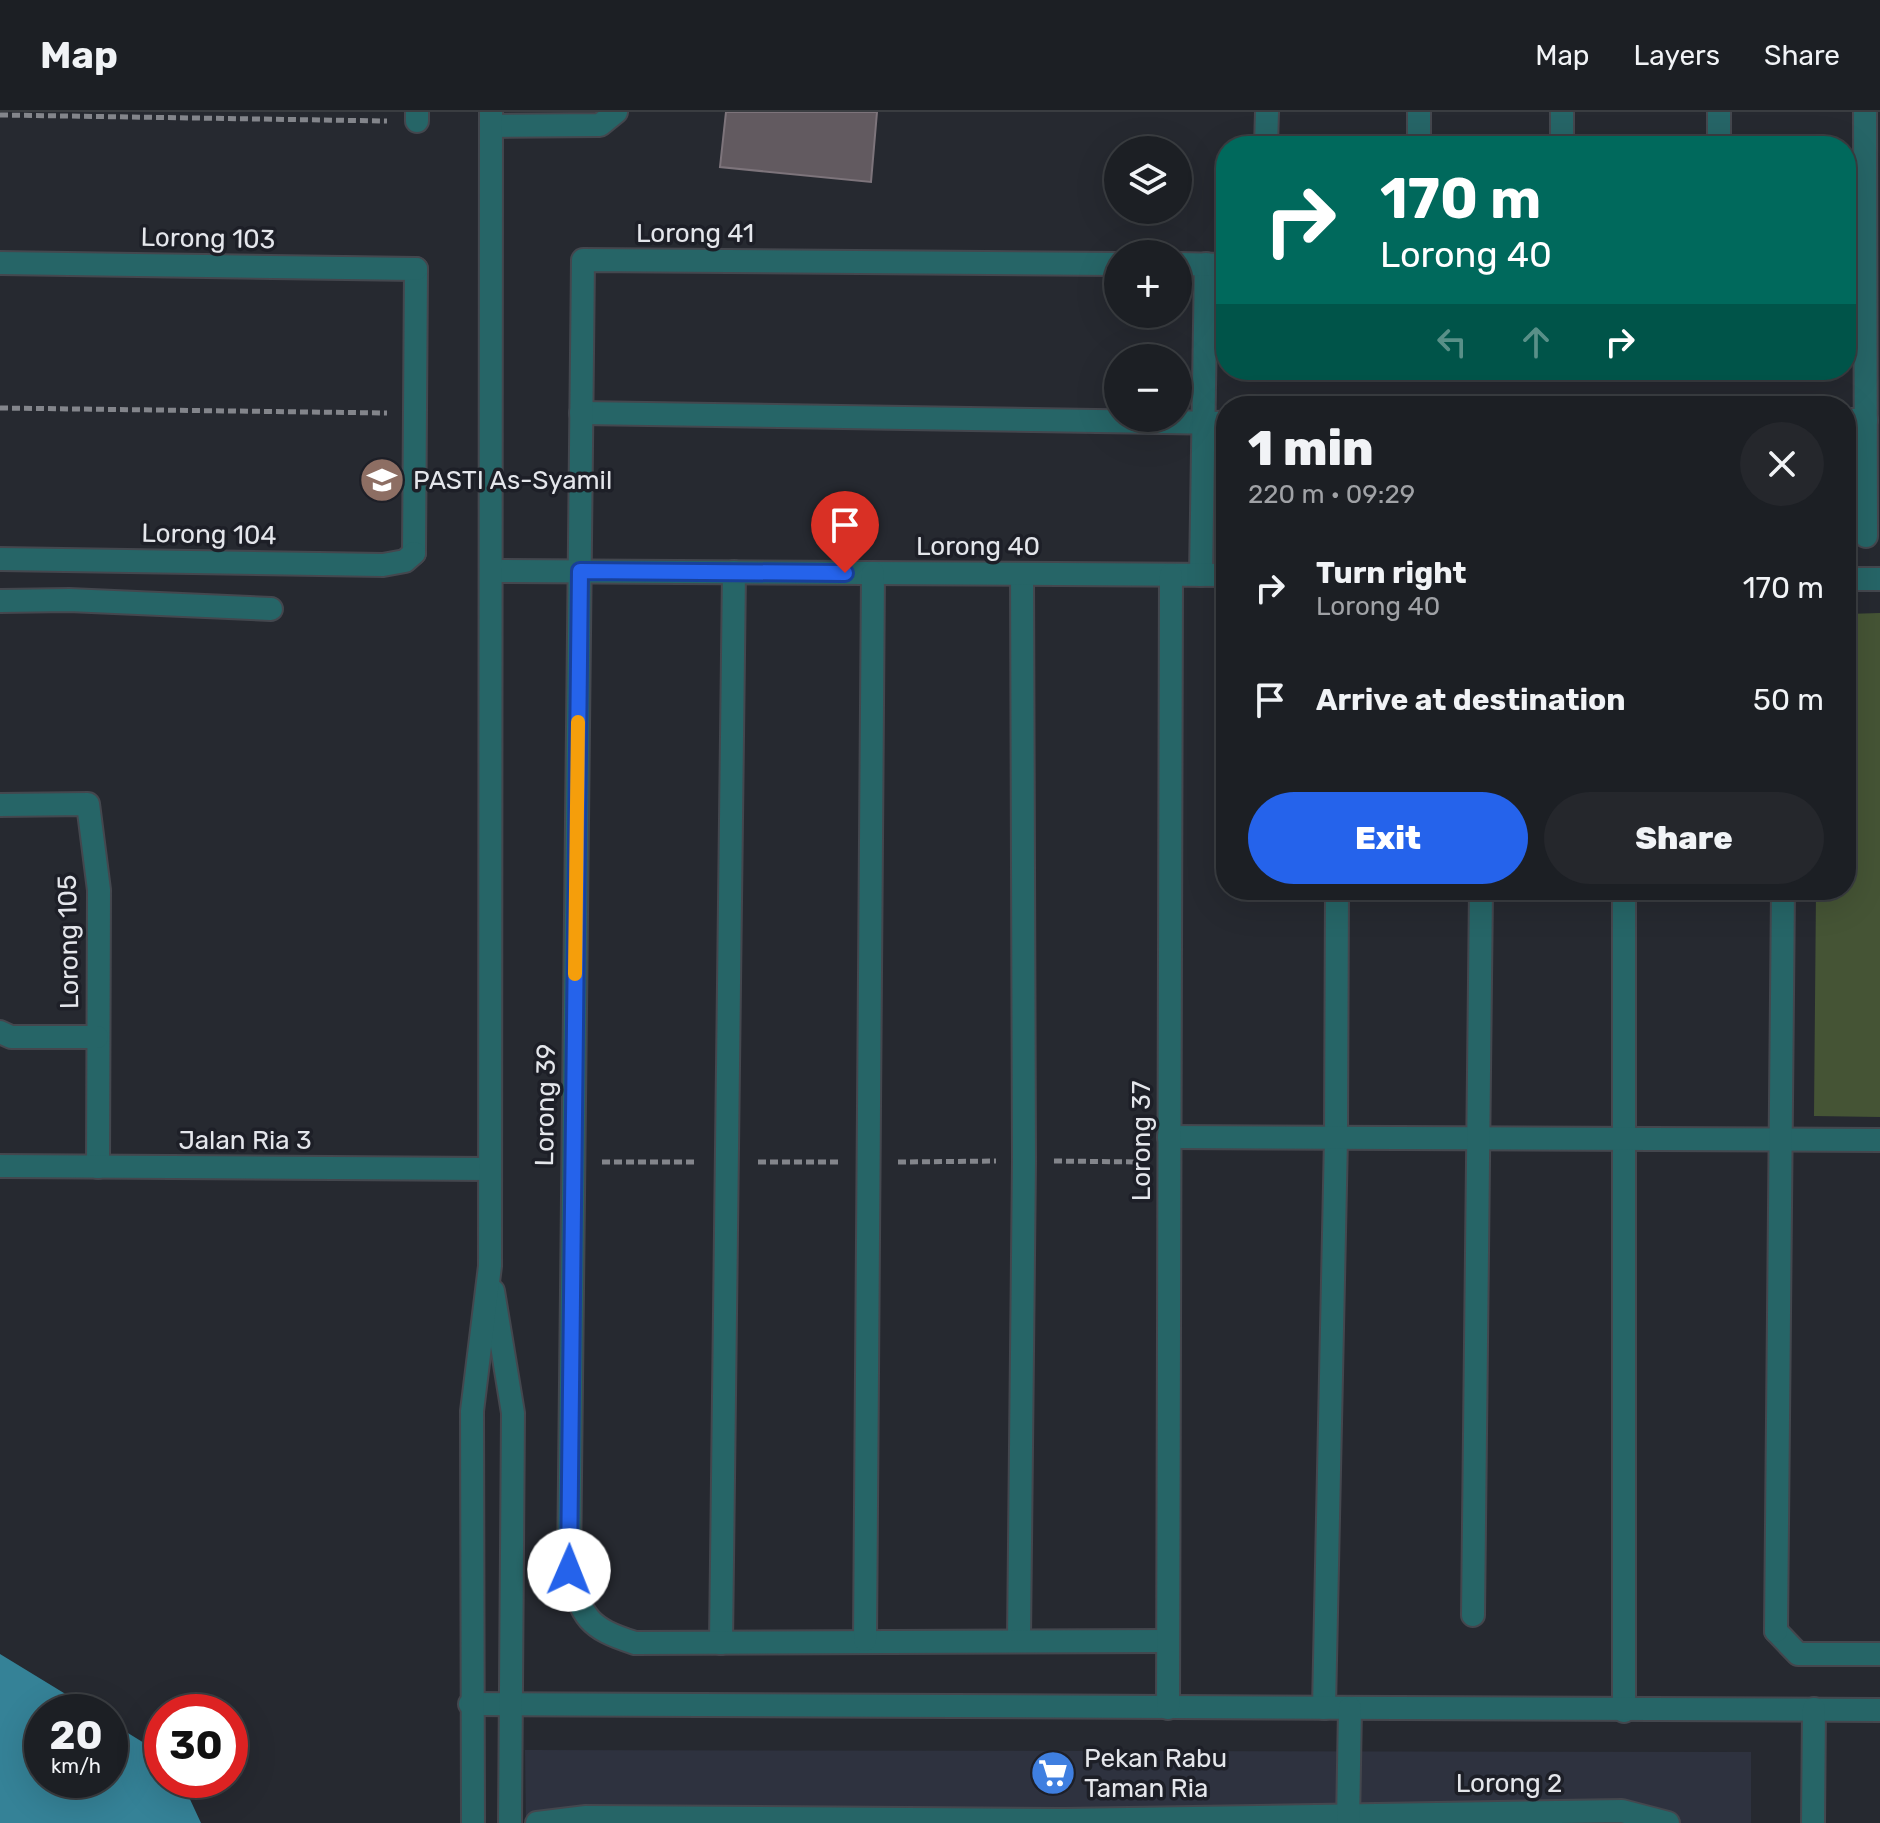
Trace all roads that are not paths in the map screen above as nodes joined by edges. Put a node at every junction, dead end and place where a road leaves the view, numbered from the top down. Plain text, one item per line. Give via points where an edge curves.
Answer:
1 (616, 112) edge
2 (1267, 112) edge
3 (1419, 112) edge
4 (1562, 112) edge
5 (1719, 112) edge
6 (1865, 112) edge
7 (491, 119) edge
8 (1266, 136) edge
9 (1419, 136) edge
10 (1562, 136) edge
11 (1719, 136) edge
12 (0, 263) edge
13 (1104, 264) edge
14 (1192, 264) edge
15 (1216, 264) edge
16 (1856, 269) edge
17 (581, 413) junction
18 (1856, 420) edge
19 (1216, 423) edge
20 (1866, 536) dead end
21 (414, 553) joint
22 (0, 559) edge
23 (491, 571) junction
24 (580, 571) junction
25 (734, 572) junction
26 (873, 573) junction
27 (1022, 574) junction
28 (1171, 575) junction
29 (1201, 575) junction
30 (1216, 575) edge
31 (1856, 579) edge
32 (1880, 579) edge
33 (0, 601) edge
34 (271, 609) dead end
35 (0, 805) edge
36 (1337, 900) edge
37 (1481, 900) edge
38 (1624, 900) edge
39 (1783, 900) edge
40 (0, 1032) edge
41 (97, 1037) junction
42 (1169, 1137) junction
43 (1336, 1138) junction
44 (1479, 1138) junction
45 (1624, 1139) junction
46 (1781, 1140) junction
47 (1880, 1140) edge
48 (0, 1166) edge
49 (98, 1167) junction
50 (489, 1169) junction
51 (490, 1266) junction
52 (1473, 1615) dead end
53 (1019, 1639) junction
54 (865, 1640) junction
55 (1168, 1641) junction
56 (721, 1643) junction
57 (1880, 1654) edge
58 (470, 1704) junction
59 (511, 1704) junction
60 (1168, 1708) junction
61 (1324, 1708) junction
62 (1350, 1708) junction
63 (1814, 1709) junction
64 (1880, 1710) edge
65 (1624, 1711) junction
66 (1348, 1818) edge
67 (586, 1820) edge
68 (965, 1821) edge
69 (1064, 1821) edge
70 (473, 1823) edge
71 (510, 1823) edge
72 (537, 1823) edge
73 (1668, 1823) edge
74 (1813, 1823) edge

1 - 7 street via 600,125
2 - 8 street
3 - 9 street
4 - 10 street
5 - 11 street
6 - 16 street
7 - 23 street
12 - 21 street, Lorong 103 via 416,269
13 - 17 street, Lorong 41 via 583,260
14 - 15 street
15 - 19 street
16 - 18 street
17 - 19 street
17 - 24 street, Lorong 41
18 - 20 street
19 - 29 street
21 - 22 street, Lorong 104 via 405,561 383,565
23 - 24 street, Lorong 40
23 - 50 street
24 - 25 street, Lorong 40
24 - 56 street, Lorong 39 via 569,1570 578,1603 600,1631 635,1643
25 - 26 street, Lorong 40
25 - 56 street
26 - 27 street, Lorong 40
26 - 54 street
27 - 28 street, Lorong 40
27 - 53 street
28 - 29 street, Lorong 40
28 - 42 street, Lorong 37
29 - 30 street, Lorong 40
31 - 32 street
33 - 34 street
35 - 41 street, Lorong 105 via 88,804 99,890
36 - 43 street
37 - 44 street
38 - 45 street
39 - 46 street
40 - 41 street via 11,1037
41 - 49 street, Lorong 105
42 - 43 street
42 - 55 street, Lorong 37
43 - 44 street
43 - 61 street
44 - 45 street
44 - 52 street
45 - 46 street
45 - 65 street
46 - 47 street
46 - 57 street via 1776,1631 1798,1654
48 - 49 street, Jalan Ria 3
49 - 50 street, Jalan Ria 3
50 - 51 street
51 - 58 street via 472,1411
51 - 59 street via 513,1413
53 - 54 street
53 - 55 street
54 - 56 street
55 - 60 street, Lorong 37
58 - 59 street
58 - 70 street
59 - 60 street
59 - 71 street
60 - 61 street
61 - 62 street
62 - 65 street
62 - 66 street
63 - 64 street
63 - 65 street
63 - 74 street
66 - 69 street, Lorong 2
66 - 73 street, Lorong 2 via 1622,1811
67 - 68 street, Lorong 2
67 - 72 street, Lorong 2
68 - 69 street, Lorong 2

